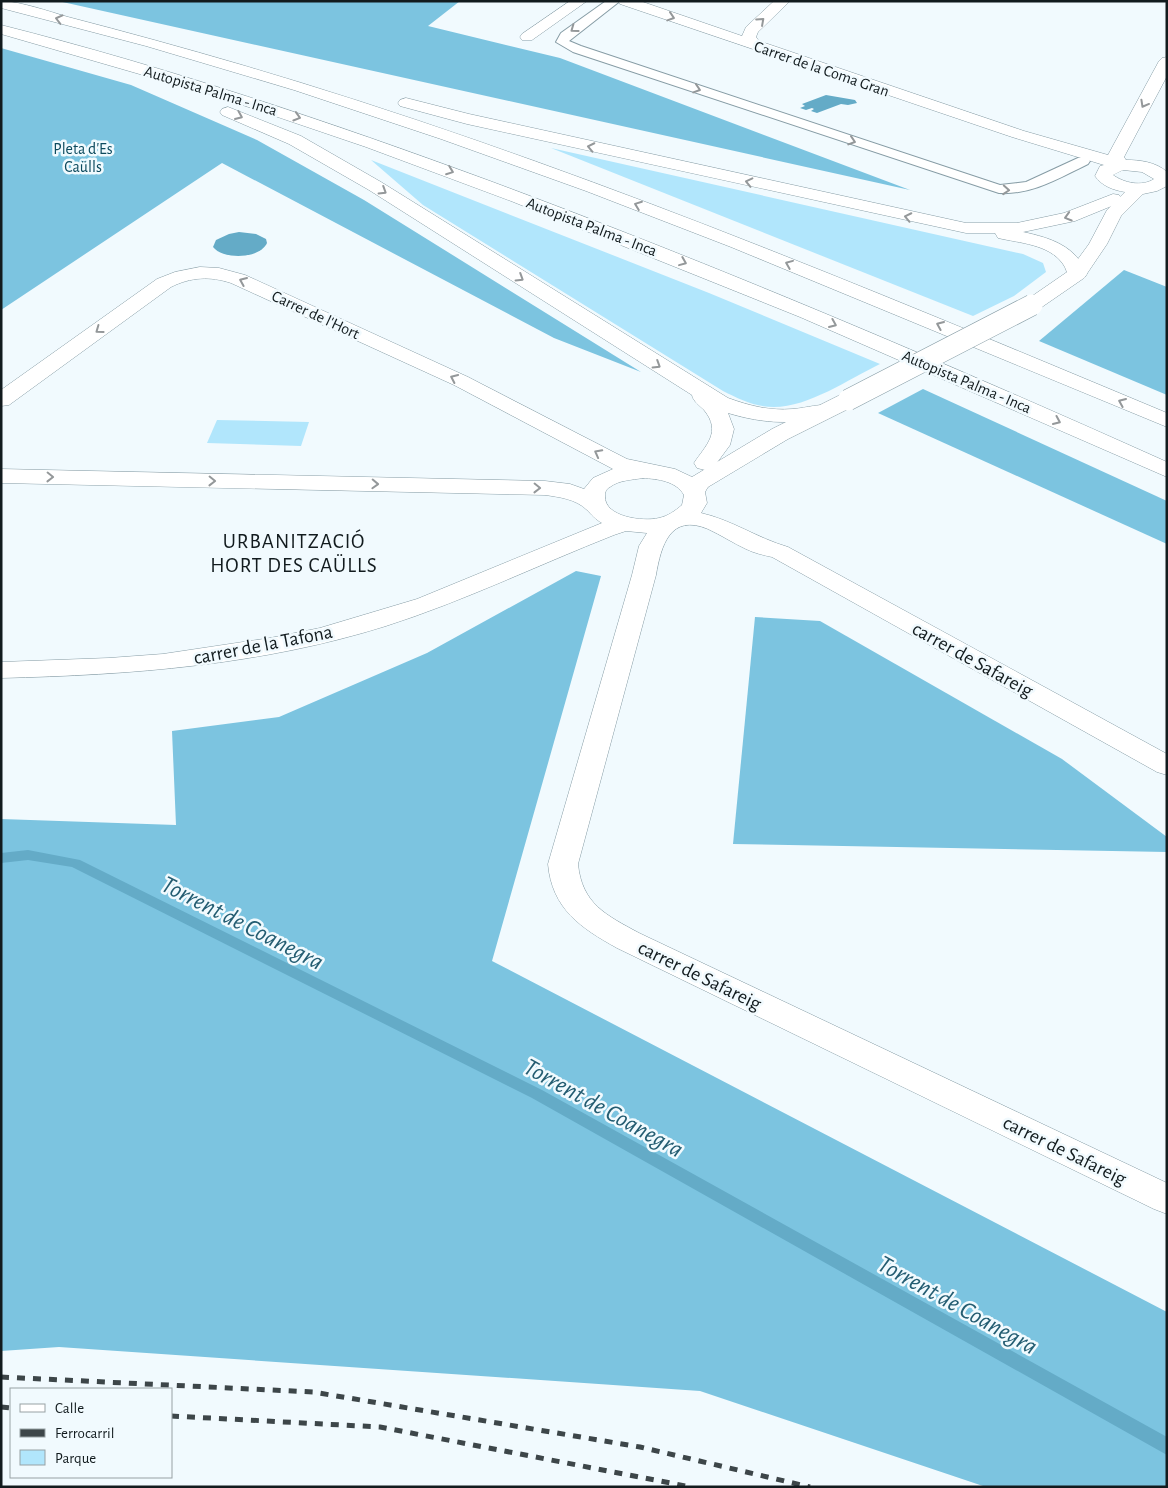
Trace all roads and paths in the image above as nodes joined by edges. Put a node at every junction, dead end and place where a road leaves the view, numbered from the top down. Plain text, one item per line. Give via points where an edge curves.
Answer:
1 (580, 1) edge
2 (614, 1) edge
3 (625, 1) edge
4 (783, 1) edge
5 (1, 4) edge
6 (1, 29) edge
7 (106, 30) junction
8 (527, 37) dead end
9 (753, 45) junction
10 (100, 56) junction
11 (1167, 62) edge
12 (362, 90) dead end
13 (390, 98) dead end
14 (1018, 134) junction
15 (1083, 161) junction
16 (1121, 165) junction
17 (1104, 173) junction
18 (1164, 177) edge
19 (1143, 188) junction
20 (1114, 199) junction
21 (966, 228) junction
22 (1077, 274) junction
23 (689, 385) junction
24 (1, 400) edge
25 (825, 411) junction
26 (1167, 421) edge
27 (780, 434) junction
28 (705, 463) junction
29 (1167, 470) edge
30 (650, 472) junction
31 (1, 476) edge
32 (695, 493) junction
33 (594, 506) junction
34 (652, 528) junction
35 (780, 552) junction
36 (514, 566) junction
37 (1, 670) edge
38 (1167, 766) edge
39 (1167, 1199) edge

1 - 8 main road
2 -> 15 lane via 564,36 562,42 999,190 1025,188
3 -> 9 main road, Carrer de la Coma Gran
9 -> 4 main road via 749,37 751,30
7 -> 5 main road, Autopista Palma - Inca
6 - 10 main road, Autopista Palma - Inca
7 - 12 main road via 191,42
26 -> 7 main road, Autopista Palma - Inca via 824,277 534,166 266,76
9 - 14 main road, Carrer de la Coma Gran
10 -> 23 main road via 117,73 209,104 295,140 375,186
10 -> 29 main road, Autopista Palma - Inca via 303,118 550,210 792,307
11 -> 16 main road via 1115,157
21 -> 13 main road via 466,120
14 - 15 main road, Carrer de la Coma Gran
14 - 16 main road, Carrer de la Coma Gran
15 - 17 main road, Carrer de la Coma Gran
16 - 17 main road
16 - 18 main road, Carrer de la Coma Gran via 1144,167
17 - 20 main road, Carrer de la Coma Gran
18 - 19 main road
19 - 20 main road
19 - 20 main road
20 -> 21 main road via 1069,218 1017,228
20 - 22 main road via 1098,244
21 - 22 main road via 1042,243 1072,261
22 - 25 main road, bridge via 1032,304
23 - 25 main road via 746,413 786,416
23 - 28 main road via 709,403 724,427 718,450
30 -> 24 main road, Carrer de l'Hort via 619,464 461,381 238,279 215,272 191,274 164,284
25 - 27 main road
27 - 28 main road, carrer de la Tafona
27 - 32 main road via 698,483
28 - 30 main road, carrer de la Tafona via 684,469
30 - 32 main road, Carrer de l'Hort via 680,479
30 - 33 main road, carrer de la Tafona via 618,474 600,483 591,496
31 -> 33 main road via 546,488 570,491
32 - 34 main road via 694,507 689,514
32 - 35 main road, carrer de Safareig via 708,505 766,537
33 - 34 main road via 606,518
33 - 36 main road, carrer de la Tafona via 587,522 539,545
34 - 35 main road, carrer de Safareig via 700,518 752,544
34 - 36 main road, carrer de la Tafona via 594,533 550,554
34 - 39 main road, carrer de Safareig via 644,575 563,864 562,876 573,900 596,920 659,956
35 - 38 main road, carrer de Safareig
36 - 37 main road, carrer de la Tafona via 425,604 363,624 284,642 138,664

